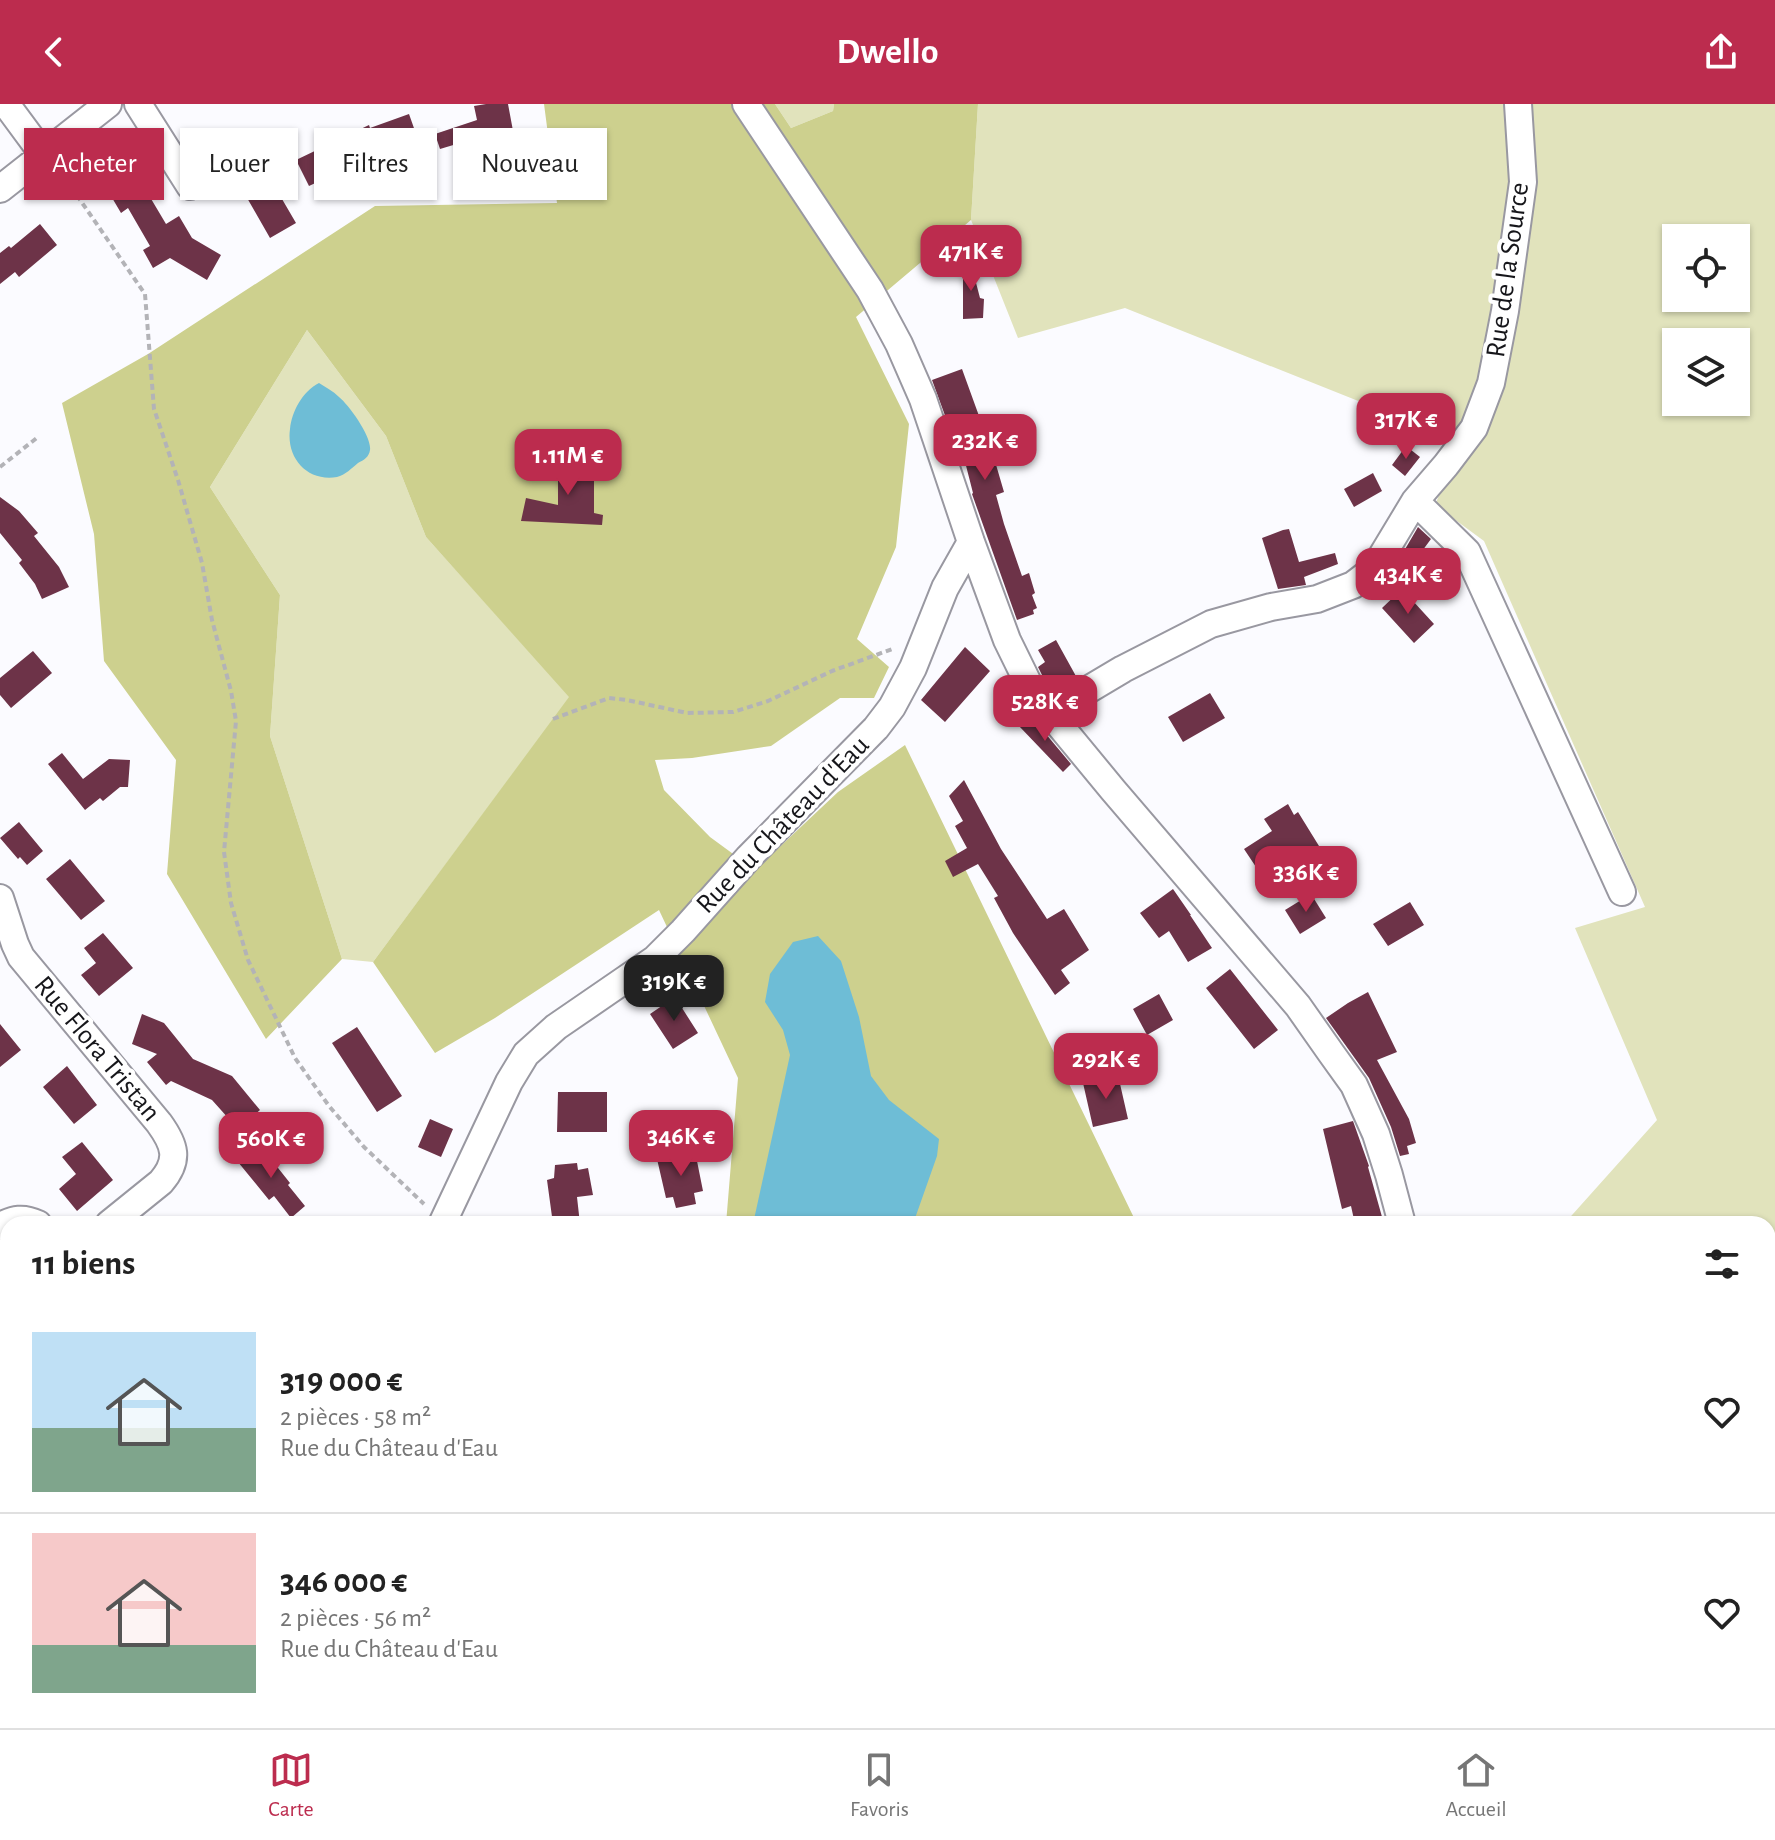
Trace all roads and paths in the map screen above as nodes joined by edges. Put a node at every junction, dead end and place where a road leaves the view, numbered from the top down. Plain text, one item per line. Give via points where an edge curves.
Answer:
1 (6, 104) edge
2 (108, 104) edge
3 (138, 104) edge
4 (746, 104) edge
5 (1518, 104) edge
6 (24, 128) edge
7 (77, 128) edge
8 (24, 169) edge
9 (180, 170) edge
10 (0, 189) edge
11 (80, 200) edge
12 (38, 437) dead end
13 (0, 467) edge
14 (1415, 501) junction
15 (971, 542) junction
16 (924, 640) junction
17 (1049, 713) junction
18 (553, 719) dead end
19 (1622, 892) dead end
20 (0, 898) edge
21 (119, 1216) edge
22 (436, 1216) edge
23 (446, 1216) edge
24 (1400, 1216) edge

1 - 6 street
2 - 7 street
3 - 9 street
4 - 15 street via 870,290 899,344
5 - 14 street, Rue de la Source via 1523,182 1491,383 1474,428
8 - 10 street
11 - 22 path via 145,294 154,409 202,563 236,721 224,852 231,903 248,960 295,1058 329,1106
12 - 13 path
14 - 17 street, Rue de la Source via 1374,569 1353,585 1211,624
14 - 19 street via 1467,552
15 - 16 street, Rue du Château d'Eau
15 - 17 street via 1007,640
16 - 18 path via 733,712 687,713 609,698
16 - 23 street, Rue du Château d'Eau via 876,728 683,931 655,959 526,1054
17 - 24 street via 1298,1006 1354,1085 1376,1134
20 - 21 street, Rue Flora Tristan via 21,957 172,1145 168,1174

